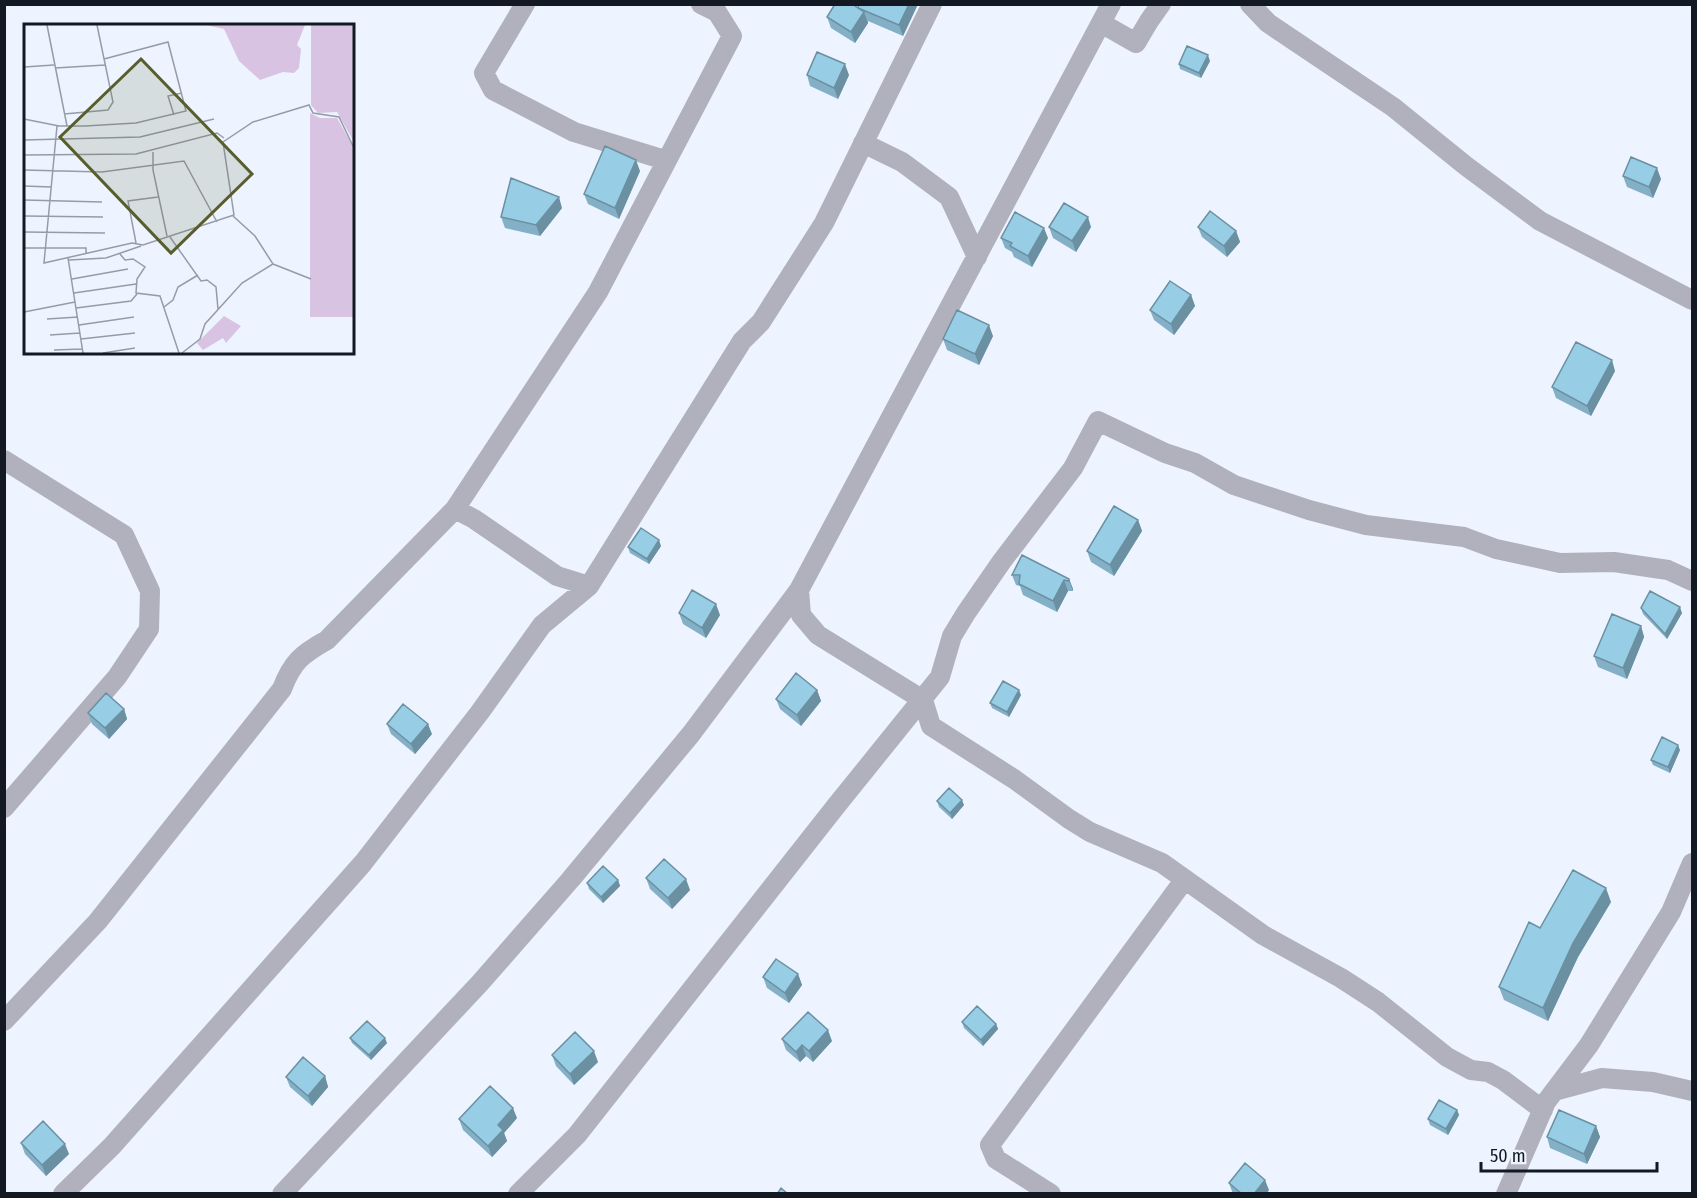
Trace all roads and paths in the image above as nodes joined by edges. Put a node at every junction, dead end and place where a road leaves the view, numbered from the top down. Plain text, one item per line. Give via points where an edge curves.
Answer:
1 (525, 4) edge
2 (701, 4) edge
3 (932, 4) edge
4 (1111, 4) edge
5 (1161, 4) edge
6 (1250, 4) edge
7 (1101, 23) junction
8 (862, 143) junction
9 (665, 160) junction
10 (977, 257) junction
11 (1692, 300) edge
12 (4, 460) edge
13 (455, 509) junction
14 (1692, 581) edge
15 (590, 586) junction
16 (799, 590) junction
17 (923, 700) junction
18 (931, 726) junction
19 (901, 727) junction
20 (4, 808) edge
21 (1692, 863) edge
22 (1185, 879) junction
23 (4, 1021) edge
24 (1554, 1091) junction
25 (1692, 1091) edge
26 (1543, 1110) junction
27 (63, 1194) edge
28 (282, 1194) edge
29 (518, 1194) edge
30 (1051, 1194) edge
31 (1506, 1194) edge

1 - 9 street via 484,73 493,90 574,132
2 - 9 street via 717,12 732,36
3 - 8 street
4 - 7 street
5 - 7 street via 1136,43
6 - 11 street via 1268,23 1393,106 1540,221
7 - 10 street
8 - 10 street via 902,162 949,196
8 - 15 street via 824,222 761,322 742,341
9 - 13 street via 598,292
10 - 16 street
12 - 20 street via 124,535 150,591 149,629 117,677
13 - 15 street via 557,576
13 - 23 street via 327,640 307,651 289,670 282,689 98,921
14 - 17 street via 1668,570 1614,562 1560,563 1496,549 1464,537 1366,525 1309,510 1234,485 1195,463 1098,421 1073,468 966,613 952,636 940,677
15 - 27 street via 542,625 363,863 112,1146
16 - 17 street via 801,615 818,635
16 - 28 street via 691,734 571,879 480,983
17 - 18 street
17 - 19 street
18 - 19 street
18 - 22 street via 1090,832 1162,864
19 - 29 street via 577,1135
21 - 24 street via 1671,912 1589,1045
22 - 26 street via 1263,935 1378,1002 1448,1057 1471,1070 1488,1072 1503,1080
22 - 30 street via 990,1145 996,1159
24 - 25 street via 1602,1078 1653,1082
24 - 26 street
26 - 31 street

